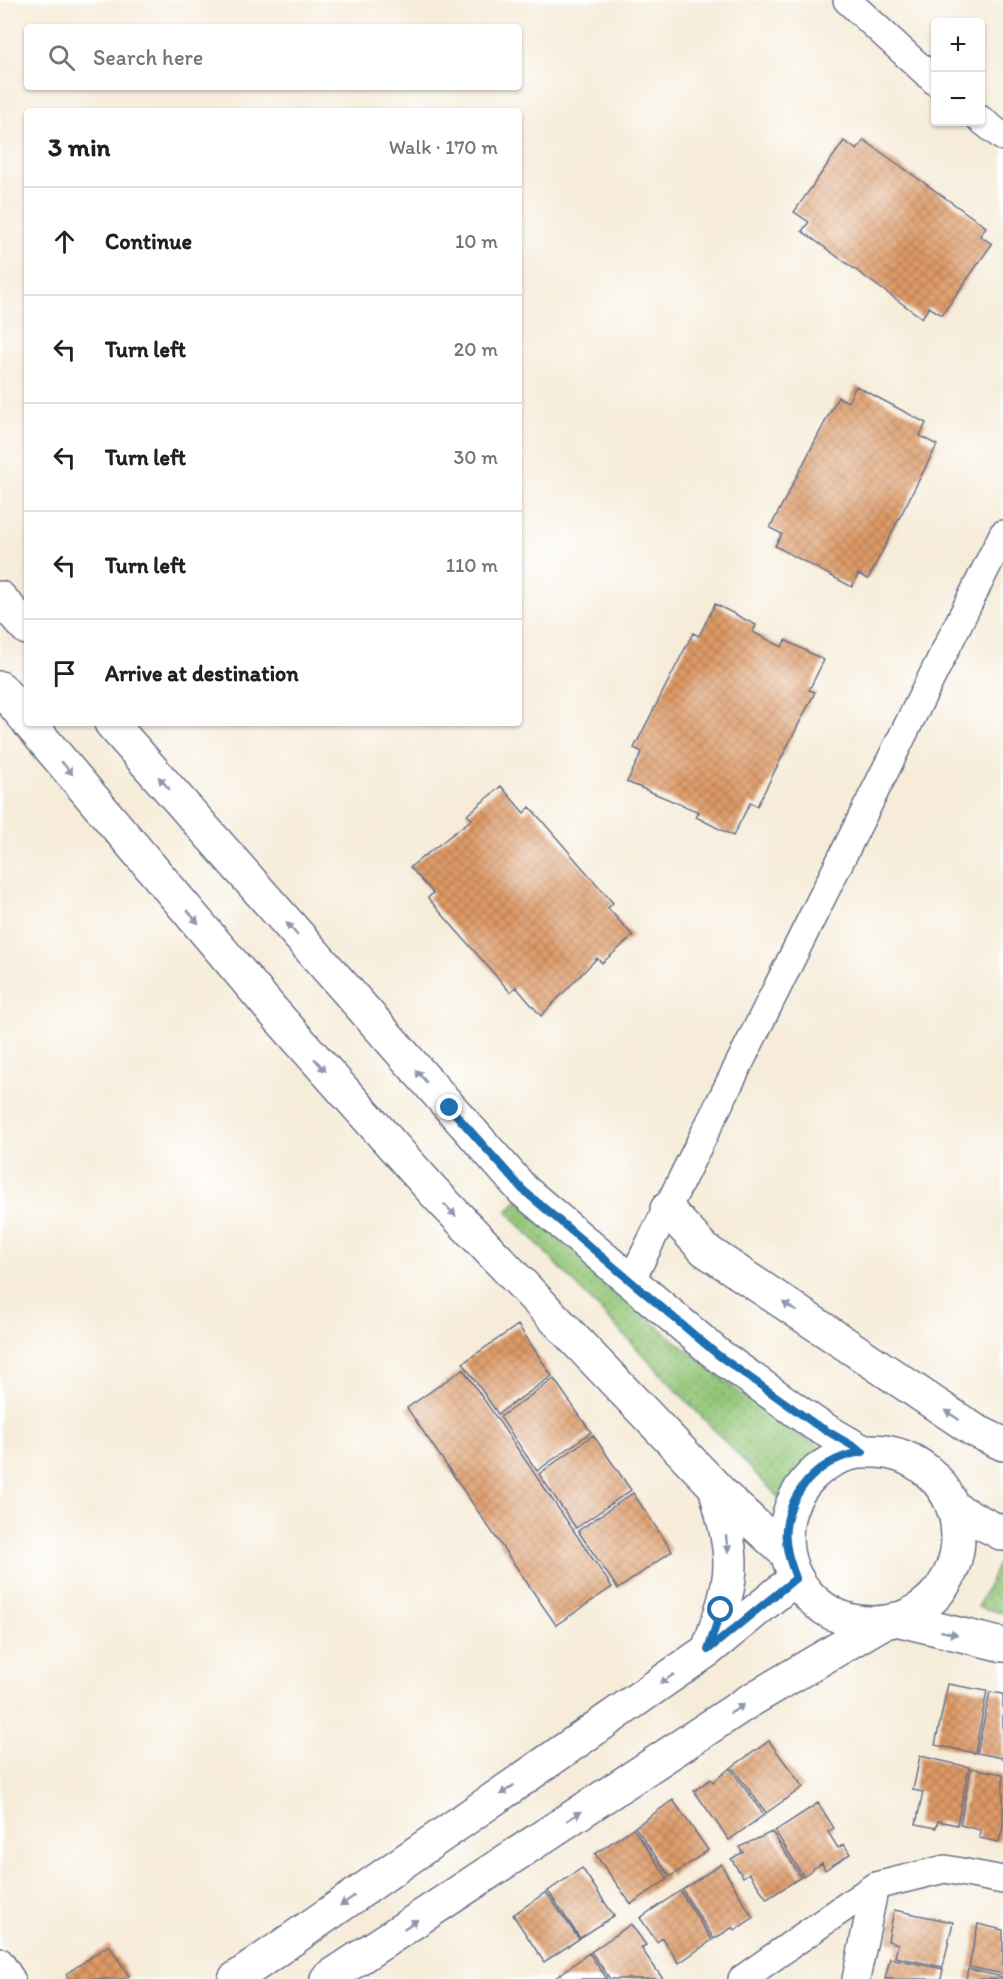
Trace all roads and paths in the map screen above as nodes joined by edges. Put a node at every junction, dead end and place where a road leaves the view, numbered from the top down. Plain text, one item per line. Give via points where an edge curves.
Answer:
1 (848, 0) edge
2 (931, 77) edge
3 (985, 122) edge
4 (1003, 137) edge
5 (1003, 534) edge
6 (0, 598) edge
7 (24, 625) edge
8 (0, 688) edge
9 (24, 717) edge
10 (31, 726) edge
11 (114, 726) edge
12 (667, 1209) junction
13 (631, 1281) junction
14 (1003, 1444) edge
15 (863, 1452) junction
16 (715, 1486) junction
17 (953, 1508) junction
18 (1003, 1534) edge
19 (791, 1566) junction
20 (889, 1621) junction
21 (1003, 1645) edge
22 (708, 1650) junction
23 (1003, 1880) edge
24 (875, 1886) junction
25 (0, 1962) edge
26 (11, 1979) edge
27 (235, 1979) edge
28 (327, 1979) edge
29 (742, 1979) edge
30 (856, 1979) edge

1 - 2 street
3 - 4 street
5 - 12 street
6 - 7 street
8 - 9 street
10 -> 16 street via 271,1009 433,1191
13 -> 11 street via 523,1190
12 - 13 street
14 -> 12 street via 974,1430 705,1250
13 - 15 street via 718,1355 815,1424
15 - 17 street via 899,1456 922,1467 941,1485
15 - 19 street via 825,1465 806,1482 793,1503 786,1528
16 - 19 street
16 -> 22 street via 730,1564
17 - 18 street
17 - 20 street via 958,1533 956,1559 946,1583 929,1602 907,1616
19 - 20 street via 811,1599 832,1614 856,1622
19 - 22 street
20 -> 21 street
28 -> 20 street via 746,1703
22 -> 27 street
23 - 24 street via 945,1869
24 - 29 street
24 - 30 street
25 - 26 street

